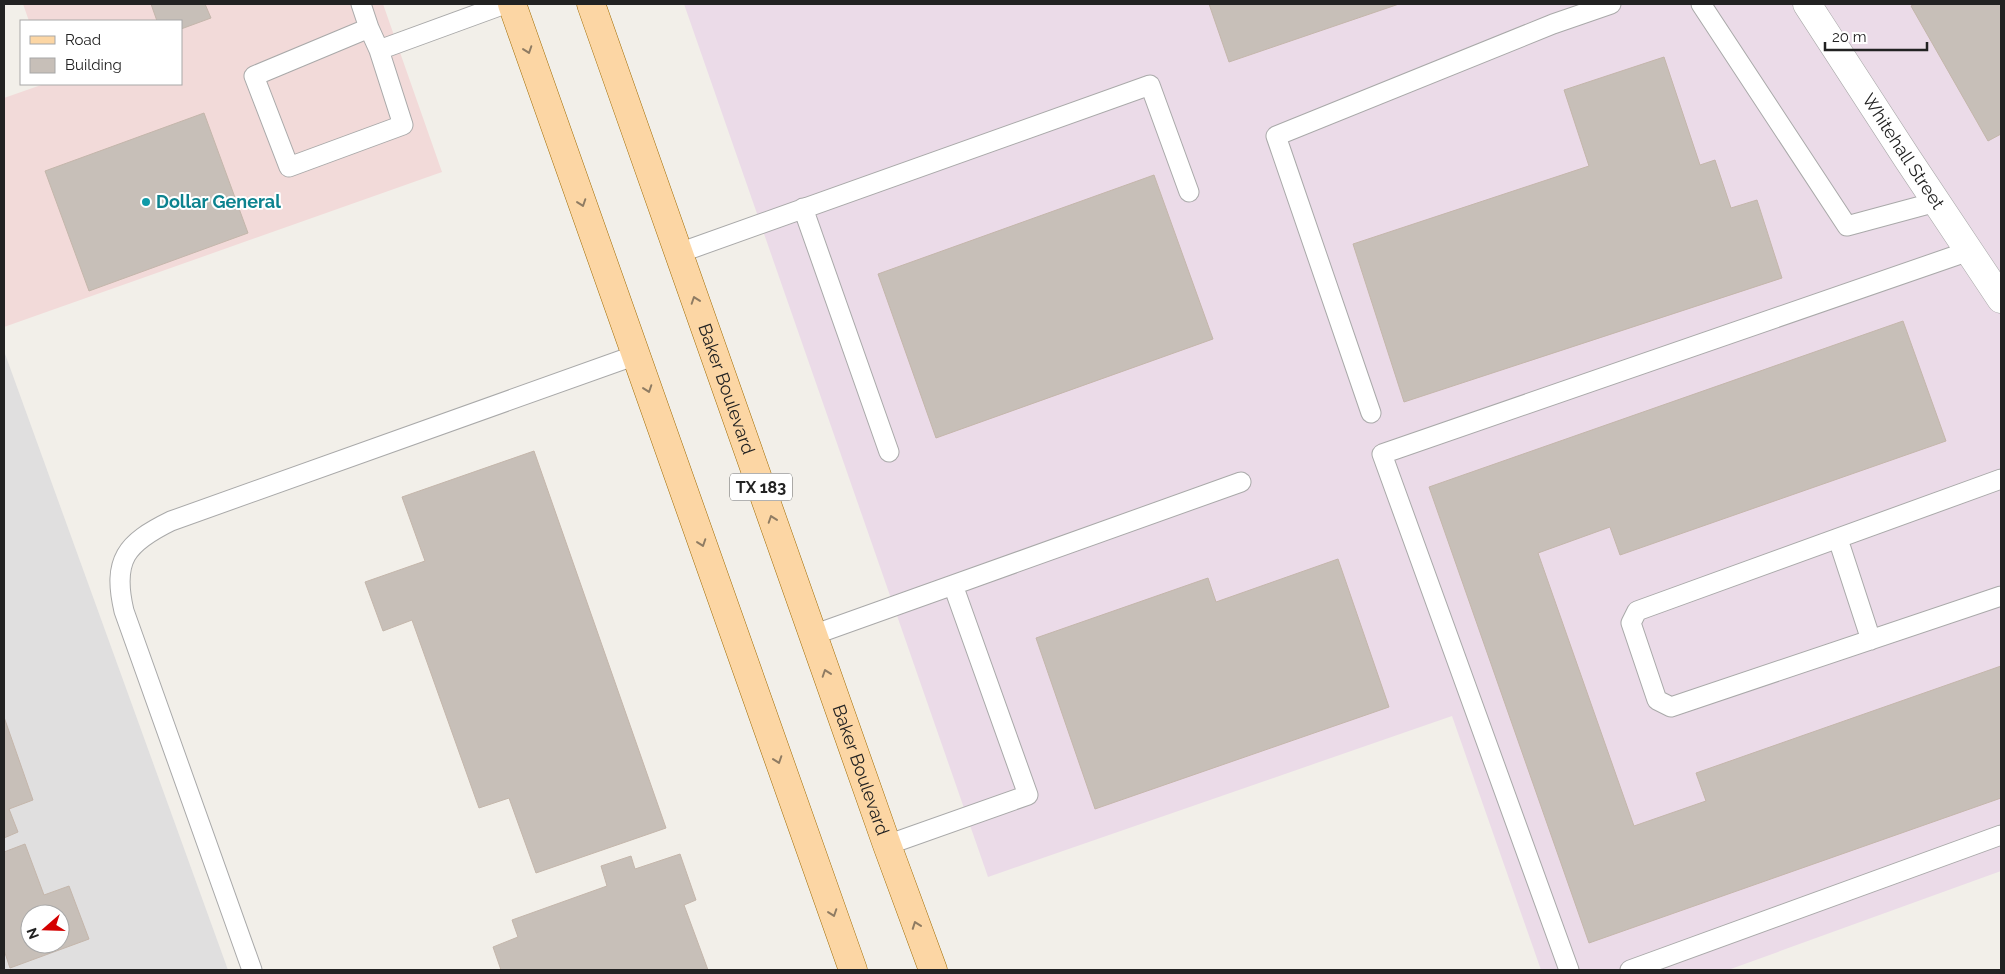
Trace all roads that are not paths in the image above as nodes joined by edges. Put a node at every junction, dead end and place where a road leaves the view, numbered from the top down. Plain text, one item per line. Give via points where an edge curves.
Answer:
1 (361, 4) edge
2 (505, 4) edge
3 (512, 4) edge
4 (591, 4) edge
5 (1611, 4) edge
6 (1702, 4) edge
7 (1807, 4) edge
8 (369, 28) junction
9 (379, 50) junction
10 (1189, 192) dead end
11 (1936, 202) junction
12 (804, 208) junction
13 (1969, 251) junction
14 (678, 253) junction
15 (2001, 300) edge
16 (636, 355) junction
17 (1372, 413) dead end
18 (889, 452) dead end
19 (2001, 479) edge
20 (1241, 482) dead end
21 (1838, 539) junction
22 (953, 585) junction
23 (2001, 596) edge
24 (813, 635) junction
25 (1871, 640) junction
26 (2001, 835) edge
27 (886, 845) junction
28 (252, 970) edge
29 (853, 970) edge
30 (933, 970) edge
31 (1569, 970) edge
32 (1630, 970) edge

1 - 8 lane
2 - 9 lane
3 -> 16 main road
4 - 14 main road, Baker Boulevard / TX 183
5 - 17 lane via 1553,24 1276,136
6 - 11 lane via 1847,226
7 - 11 street, Whitehall Street
8 - 9 lane
8 - 9 lane via 254,76 289,167 403,125
10 - 12 lane via 1150,85
11 - 13 street, Whitehall Street
12 - 14 lane
12 - 18 lane
13 - 15 street, Whitehall Street
13 - 31 lane via 1382,454
24 -> 14 main road, Baker Boulevard / TX 183
16 - 28 lane via 171,521 138,539 126,553 120,570 124,611
16 -> 29 main road
19 - 21 lane
20 - 22 lane
21 - 25 lane
21 - 25 lane via 1637,611 1631,623 1657,700 1670,707
22 - 24 lane
22 - 27 lane via 1028,795
23 - 25 lane
27 -> 24 main road, Baker Boulevard / TX 183
26 - 32 lane
30 -> 27 main road, Baker Boulevard / TX 183

